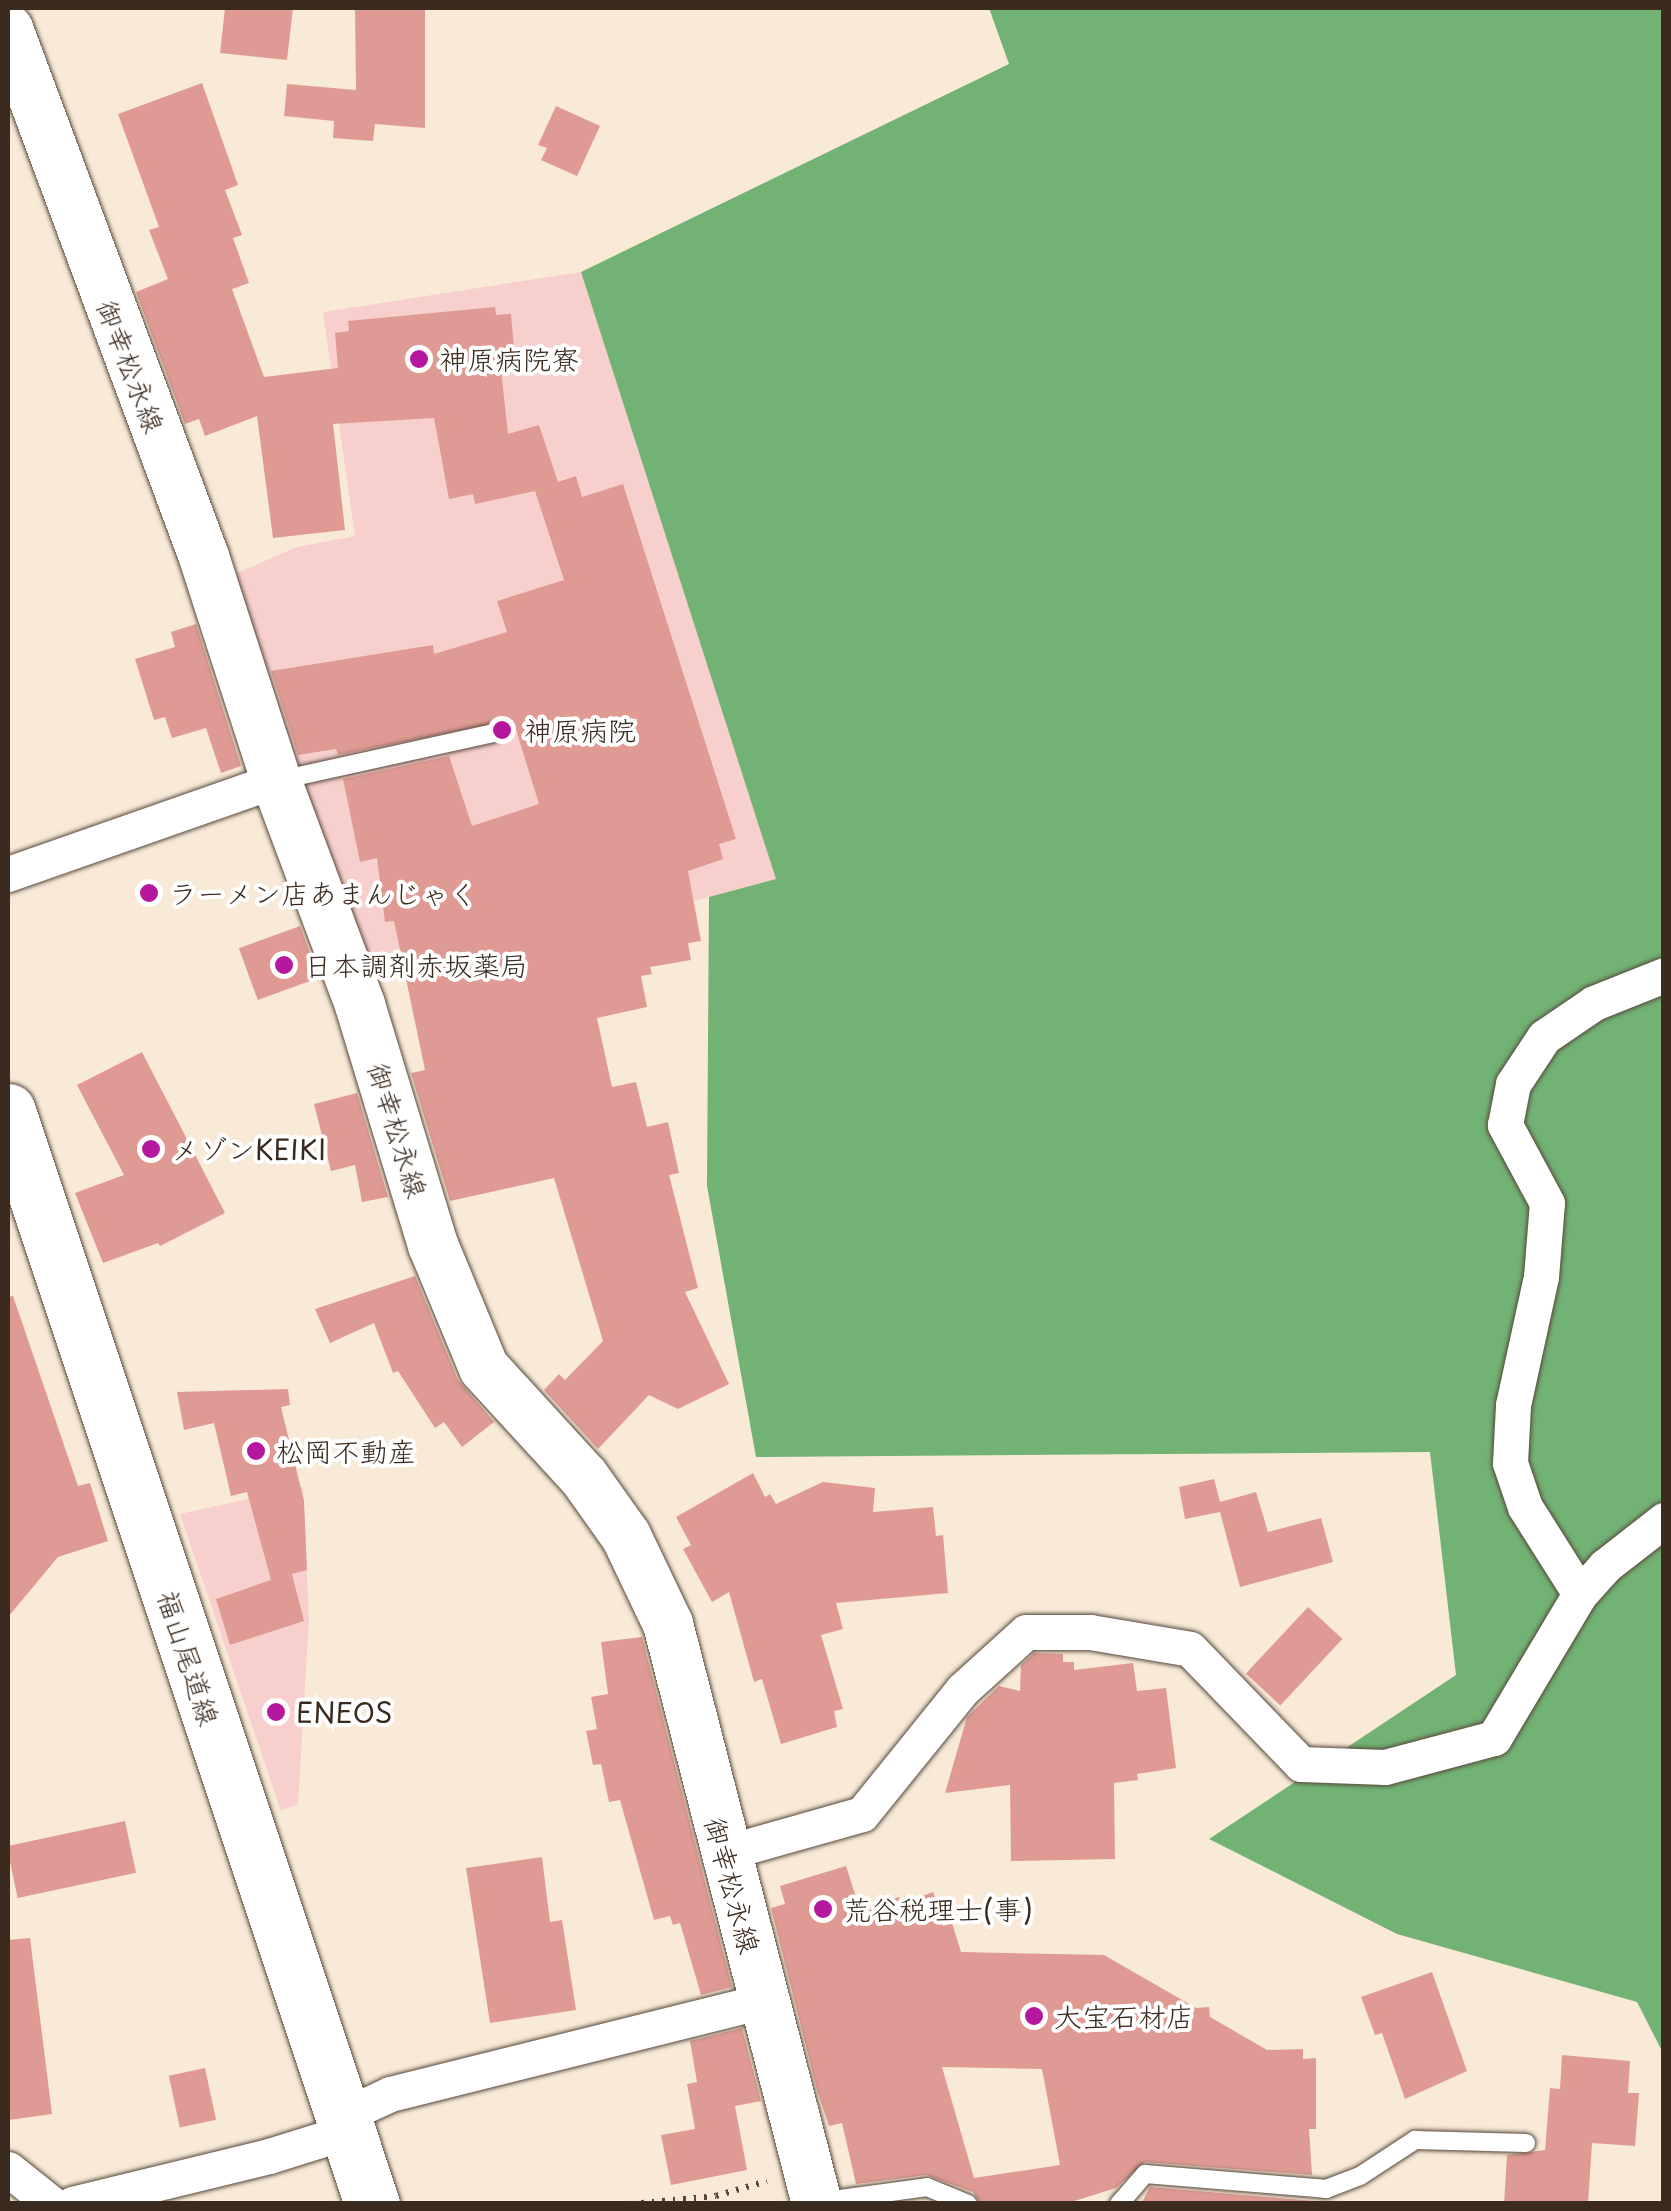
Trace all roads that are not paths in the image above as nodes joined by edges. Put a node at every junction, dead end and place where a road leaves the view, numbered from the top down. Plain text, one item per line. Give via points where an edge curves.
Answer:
1 (8, 29) edge
2 (494, 733) dead end
3 (276, 780) junction
4 (8, 874) edge
5 (1664, 976) edge
6 (8, 1111) edge
7 (1664, 1520) edge
8 (1580, 1594) junction
9 (724, 1854) junction
10 (764, 2001) junction
11 (346, 2132) junction
12 (1526, 2142) dead end
13 (8, 2169) edge
14 (814, 2192) edge
15 (52, 2204) edge
16 (72, 2204) edge
17 (372, 2204) edge
18 (968, 2204) edge
19 (1119, 2204) edge

1 - 3 main road, 御幸松永線 via 204,557
2 - 3 lane
3 - 4 street
3 - 9 main road, 御幸松永線 via 360,1005 433,1245 484,1368 584,1477 626,1536 668,1624
5 - 8 street via 1594,1002 1544,1037 1513,1084 1505,1126 1547,1202 1541,1277 1513,1405 1510,1463 1525,1507
6 - 11 main road, 福山尾道線
7 - 8 street via 1604,1566
8 - 9 street via 1494,1738 1384,1767 1300,1764 1190,1649 1090,1632 1026,1632 962,1690 862,1814
9 - 10 main road, 御幸松永線
10 - 11 street via 390,2094 360,2108
10 - 14 main road, 御幸松永線
11 - 16 street
11 - 17 main road, 福山尾道線
12 - 19 lane via 1415,2140 1360,2176 1326,2189 1145,2174
13 - 15 street
14 - 18 lane via 927,2188

